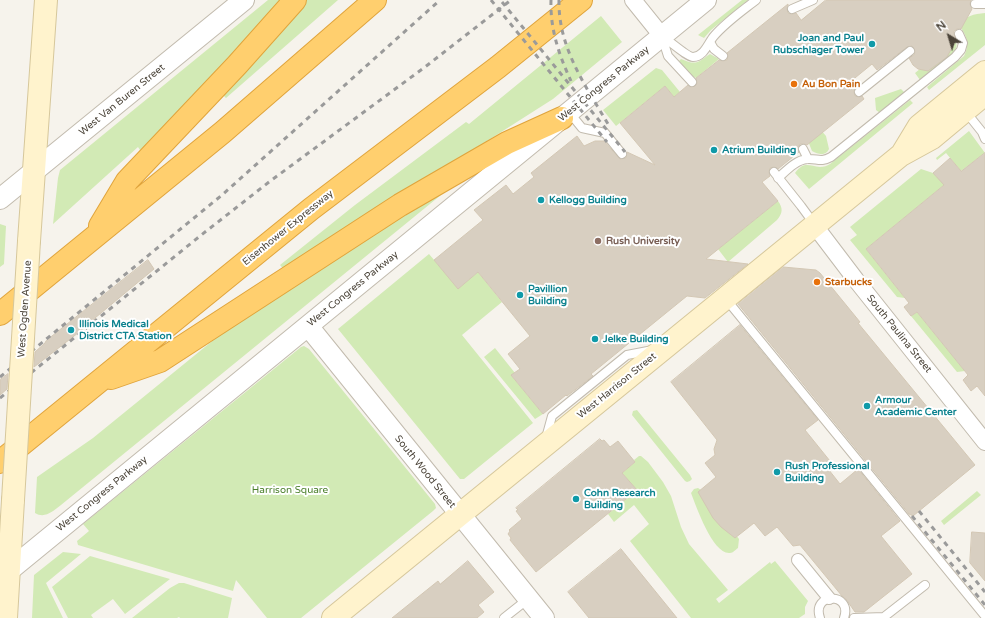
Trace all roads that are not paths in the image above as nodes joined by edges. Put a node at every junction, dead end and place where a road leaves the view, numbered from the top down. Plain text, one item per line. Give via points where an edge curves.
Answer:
1 (46, 0) edge
2 (244, 0) edge
3 (295, 0) edge
4 (375, 0) edge
5 (581, 0) edge
6 (633, 0) edge
7 (706, 0) edge
8 (756, 0) edge
9 (813, 0) edge
10 (975, 4) dead end
11 (985, 4) edge
12 (792, 9) dead end
13 (958, 34) dead end
14 (662, 36) junction
15 (710, 42) junction
16 (910, 52) dead end
17 (723, 56) dead end
18 (984, 73) edge
19 (692, 82) dead end
20 (859, 92) dead end
21 (985, 94) edge
22 (959, 104) junction
23 (566, 115) junction
24 (984, 135) edge
25 (803, 149) dead end
26 (622, 154) dead end
27 (808, 159) junction
28 (34, 171) junction
29 (0, 199) edge
30 (815, 226) junction
31 (93, 238) junction
32 (726, 298) junction
33 (0, 314) edge
34 (308, 326) junction
35 (97, 383) junction
36 (985, 442) edge
37 (0, 462) edge
38 (459, 514) junction
39 (798, 560) dead end
40 (5, 574) edge
41 (925, 585) dead end
42 (829, 598) junction
43 (528, 599) junction
44 (985, 616) edge
45 (6, 618) edge
46 (332, 618) edge
47 (504, 618) edge
48 (544, 618) edge
49 (820, 618) edge
50 (844, 618) edge
51 (854, 618) edge

1 - 28 main road, West Ogden Avenue
2 - 28 street, West Van Buren Street
3 - 31 highway via 127,181
4 - 31 highway via 223,132
5 - 35 highway, Eisenhower Expressway via 498,67 311,209
6 - 14 street
7 - 14 street, West Congress Parkway
8 - 15 lane via 726,24
9 - 12 lane
10 - 11 lane
13 - 27 lane via 963,43 955,57 831,157 822,161
14 - 15 lane via 685,55 693,57 700,55
14 - 19 lane via 668,56
14 - 23 street, West Congress Parkway
15 - 17 lane
16 - 20 lane
18 - 22 main road, West Harrison Street
21 - 22 main road, West Harrison Street
22 - 24 lane
22 - 30 main road, West Harrison Street via 932,138 902,155
23 - 26 lane via 582,128 605,133
23 - 34 street, West Congress Parkway
23 - 35 highway via 507,143 400,205 160,361
25 - 27 lane
27 - 30 lane via 776,175
28 - 29 street, West Van Buren Street
28 - 40 main road, West Ogden Avenue, bridge via 13,500
30 - 32 main road, West Harrison Street
30 - 36 street, South Paulina Street
31 - 33 highway
32 - 38 main road, West Harrison Street
32 - 44 lane
34 - 38 street, South Wood Street
34 - 40 street, West Congress Parkway
35 - 37 highway, Eisenhower Expressway
38 - 43 street, South Wood Street
38 - 46 main road, West Harrison Street
39 - 42 street
40 - 45 main road, West Ogden Avenue
41 - 51 lane via 884,617
42 - 49 lane via 820,606
42 - 50 lane via 837,599 844,605
43 - 47 lane
43 - 48 street, South Wood Street

